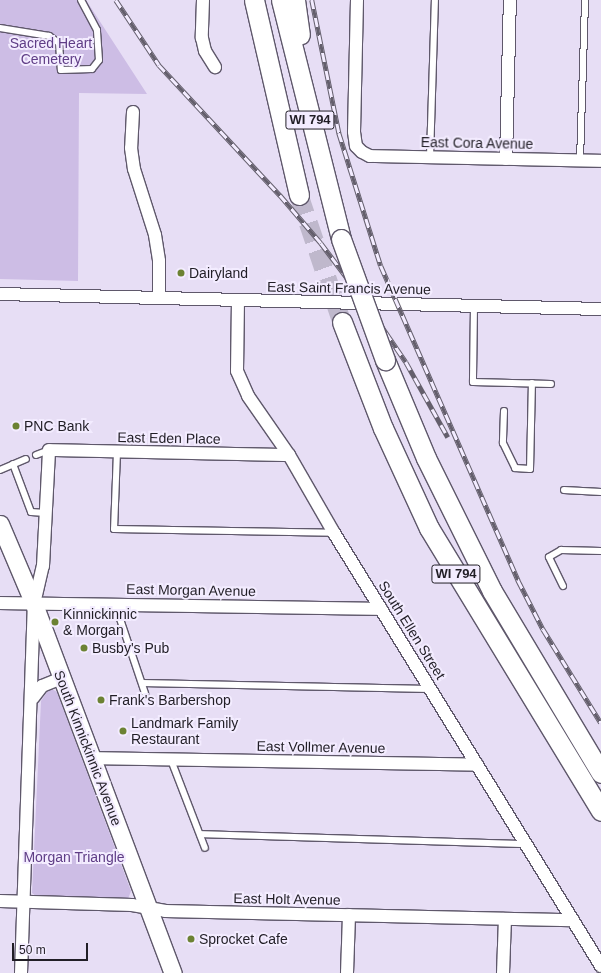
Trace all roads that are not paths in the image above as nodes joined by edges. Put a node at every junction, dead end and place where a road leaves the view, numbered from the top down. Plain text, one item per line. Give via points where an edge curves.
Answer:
1 (81, 0) edge
2 (203, 0) edge
3 (254, 0) edge
4 (281, 0) edge
5 (295, 0) edge
6 (357, 0) edge
7 (434, 0) edge
8 (510, 0) edge
9 (585, 0) edge
10 (0, 28) edge
11 (215, 67) dead end
12 (133, 112) dead end
13 (308, 114) junction
14 (430, 157) junction
15 (506, 159) junction
16 (580, 161) junction
17 (601, 161) edge
18 (299, 195) tunnel mouth
19 (0, 294) edge
20 (159, 298) junction
21 (238, 300) junction
22 (474, 306) junction
23 (601, 309) edge
24 (342, 322) tunnel mouth
25 (532, 383) junction
26 (551, 384) dead end
27 (504, 411) dead end
28 (49, 450) junction
29 (117, 452) junction
30 (36, 455) dead end
31 (289, 455) junction
32 (26, 459) dead end
33 (13, 464) junction
34 (0, 470) edge
35 (564, 490) dead end
36 (601, 492) edge
37 (46, 513) junction
38 (0, 524) edge
39 (334, 533) junction
40 (601, 551) edge
41 (563, 586) dead end
42 (0, 603) edge
43 (115, 603) junction
44 (34, 604) junction
45 (381, 609) junction
46 (62, 678) junction
47 (142, 683) junction
48 (432, 689) junction
49 (145, 694) dead end
50 (33, 698) junction
51 (92, 758) junction
52 (171, 760) junction
53 (477, 765) junction
54 (601, 773) edge
55 (601, 812) edge
56 (200, 834) junction
57 (526, 844) junction
58 (205, 848) dead end
59 (0, 901) edge
60 (25, 902) junction
61 (149, 909) junction
62 (349, 915) junction
63 (505, 919) junction
64 (574, 920) junction
65 (601, 966) edge
66 (21, 973) edge
67 (173, 973) edge
68 (347, 973) edge
69 (503, 973) edge

1 - 10 lane via 97,30 99,60 92,69 61,70 59,43 49,36
2 - 11 street via 202,38 205,51
3 - 18 main road, WI 794
4 - 13 main road, WI 794
5 - 13 main road via 306,72
6 - 14 street, East Cora Avenue via 354,132 356,146 370,156
7 - 14 lane
8 - 15 street
9 - 16 lane
12 - 20 street via 130,148 155,234 159,261
13 - 54 main road, WI 794, bridge via 341,239 385,360 426,458 492,591
14 - 15 street, East Cora Avenue
15 - 16 street, East Cora Avenue
16 - 17 street, East Cora Avenue
19 - 20 street, East Saint Francis Avenue
20 - 21 street, East Saint Francis Avenue
21 - 22 street, East Saint Francis Avenue
21 - 31 street, South Ellen Street via 237,371 248,396
22 - 23 street, East Saint Francis Avenue
22 - 25 lane via 473,382
24 - 55 main road, WI 794 via 383,428 429,528
25 - 26 lane
25 - 27 lane via 530,469 514,468 503,442
28 - 29 street, East Eden Place
28 - 30 lane
28 - 37 street
29 - 31 street, East Eden Place
29 - 39 lane via 114,529
31 - 39 street, South Ellen Street
32 - 33 lane
33 - 34 lane
33 - 37 lane via 31,512
35 - 36 lane
37 - 44 street via 43,566
38 - 44 main road, South Kinnickinnic Avenue
39 - 45 street, South Ellen Street
40 - 41 lane via 561,550 549,557
42 - 44 street, East Morgan Avenue
43 - 44 street, East Morgan Avenue
43 - 45 street, East Morgan Avenue
43 - 47 lane
44 - 46 main road, South Kinnickinnic Avenue
44 - 50 street
45 - 48 street, South Ellen Street
46 - 50 street via 42,686
46 - 51 main road, South Kinnickinnic Avenue
47 - 48 lane
47 - 49 lane
48 - 53 street, South Ellen Street
50 - 60 street
51 - 52 street, East Vollmer Avenue
51 - 61 main road, South Kinnickinnic Avenue
52 - 53 street, East Vollmer Avenue
52 - 56 lane
53 - 57 street, South Ellen Street
56 - 57 lane
56 - 58 lane
57 - 64 street, South Ellen Street
59 - 60 street, East Holt Avenue
60 - 61 street, East Holt Avenue via 132,906
60 - 66 street
61 - 62 street, East Holt Avenue
61 - 67 main road, South Kinnickinnic Avenue
62 - 63 street, East Holt Avenue
62 - 68 street
63 - 64 street, East Holt Avenue
63 - 69 street
64 - 65 street, South Ellen Street

